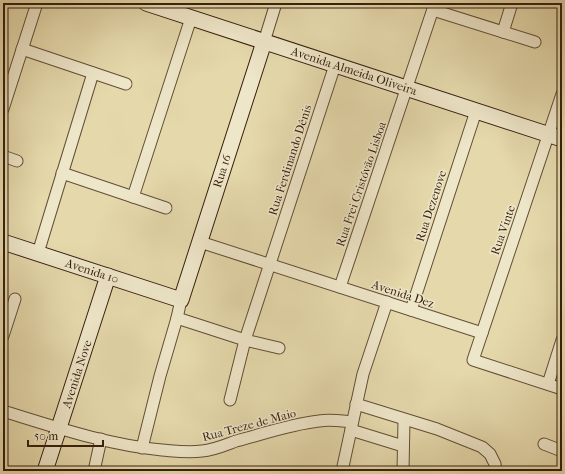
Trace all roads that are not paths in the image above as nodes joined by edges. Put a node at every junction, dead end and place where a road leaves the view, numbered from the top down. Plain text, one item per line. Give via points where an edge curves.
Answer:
1 (37, 3) edge
2 (146, 3) edge
3 (276, 3) edge
4 (512, 3) edge
5 (434, 6) edge
6 (192, 18) junction
7 (503, 32) junction
8 (264, 42) junction
9 (535, 42) dead end
10 (22, 49) junction
11 (335, 65) junction
12 (93, 73) junction
13 (126, 84) dead end
14 (407, 88) junction
15 (562, 94) edge
16 (3, 109) edge
17 (476, 111) junction
18 (555, 137) edge
19 (3, 156) edge
20 (17, 161) dead end
21 (62, 173) junction
22 (133, 197) junction
23 (166, 208) dead end
24 (3, 242) edge
25 (200, 242) junction
26 (38, 253) junction
27 (269, 264) junction
28 (108, 276) junction
29 (340, 287) junction
30 (15, 299) dead end
31 (181, 300) junction
32 (387, 302) junction
33 (411, 310) junction
34 (177, 318) junction
35 (4, 331) edge
36 (482, 333) junction
37 (245, 340) junction
38 (562, 340) edge
39 (279, 348) dead end
40 (548, 384) junction
41 (562, 389) edge
42 (230, 400) dead end
43 (356, 404) junction
44 (3, 411) edge
45 (404, 420) junction
46 (352, 426) junction
47 (59, 428) junction
48 (102, 439) junction
49 (544, 444) dead end
50 (403, 446) junction
51 (142, 448) junction
52 (562, 451) edge
53 (45, 471) edge
54 (94, 471) edge
55 (342, 471) edge
56 (403, 471) edge
57 (496, 471) edge

1 - 10 street
2 - 6 street, Avenida Almeida Oliveira
3 - 8 street
4 - 7 street
5 - 7 street
5 - 14 street, Rua Frei Cristóvão Lisboa
6 - 8 street, Avenida Almeida Oliveira
6 - 22 street
7 - 9 street
8 - 11 street, Avenida Almeida Oliveira
8 - 25 street, Rua 16
10 - 12 street
10 - 16 street
11 - 14 street, Avenida Almeida Oliveira
11 - 27 street, Rua Ferdinando Dênis
12 - 13 street
12 - 21 street
14 - 17 street, Avenida Almeida Oliveira
14 - 29 street, Rua Frei Cristóvão Lisboa
15 - 18 street, Rua Vinte
17 - 18 street, Avenida Almeida Oliveira
17 - 33 street, Rua Dezenove
18 - 36 street, Rua Vinte
19 - 20 street
21 - 22 street
21 - 26 street
22 - 23 street
24 - 26 street, Avenida 10
25 - 27 street, Avenida Dez
25 - 31 street, Rua 16
26 - 28 street, Avenida 10
27 - 29 street, Avenida Dez
27 - 37 street, Rua Ferdinando Dênis
28 - 31 street, Avenida 10
28 - 47 street, Avenida Nove
29 - 32 street, Avenida Dez
30 - 35 street
31 - 34 street
32 - 33 street, Avenida Dez
32 - 43 street via 363,374
33 - 36 street, Avenida Dez
34 - 37 street
34 - 51 street
36 - 40 street via 473,360
37 - 39 street
37 - 42 street, Rua Ferdinando Dênis
38 - 40 street
40 - 41 street
43 - 45 street
43 - 46 street
44 - 47 street, Rua Treze de Maio
45 - 50 street
45 - 57 street via 437,429 482,447 490,454
46 - 50 street, Rua Treze de Maio
46 - 51 street, Rua Treze de Maio via 337,420 320,421 288,427 201,452
46 - 55 street
47 - 48 street, Rua Treze de Maio
47 - 53 street, Avenida Nove
48 - 51 street, Rua Treze de Maio
48 - 54 street
49 - 52 street
50 - 56 street

